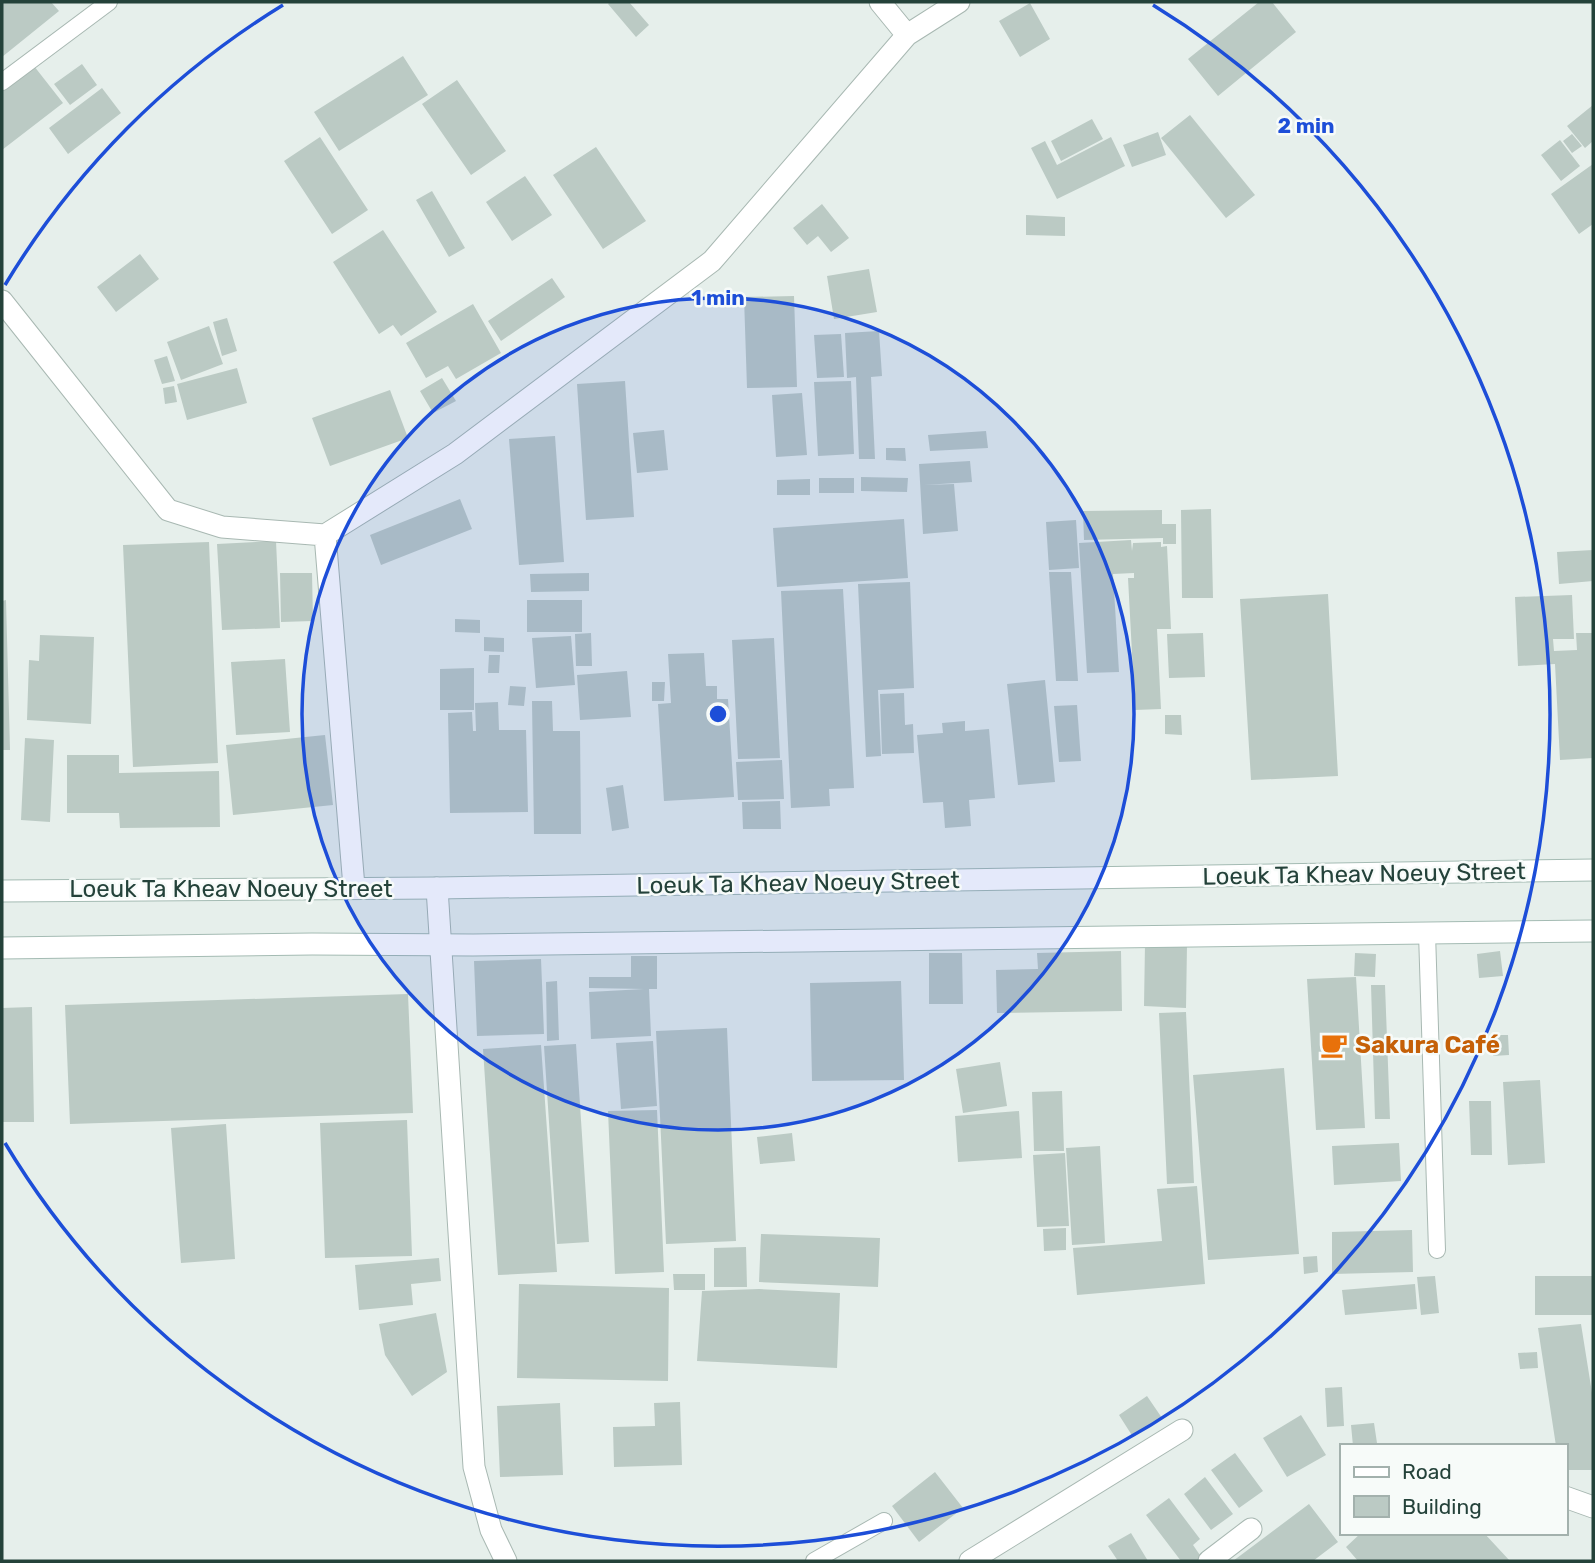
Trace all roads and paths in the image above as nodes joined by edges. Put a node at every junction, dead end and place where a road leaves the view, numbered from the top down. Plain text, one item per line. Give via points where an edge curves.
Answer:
1 (109, 2) edge
2 (880, 2) edge
3 (959, 2) edge
4 (907, 35) junction
5 (2, 82) edge
6 (2, 301) edge
7 (325, 535) junction
8 (1593, 870) edge
9 (354, 887) junction
10 (437, 888) junction
11 (2, 891) edge
12 (1593, 931) edge
13 (1427, 933) junction
14 (440, 946) junction
15 (2, 948) edge
16 (1437, 1250) dead end
17 (1182, 1430) dead end
18 (1567, 1498) edge
19 (1593, 1507) edge
20 (884, 1521) dead end
21 (1251, 1529) dead end
22 (506, 1561) edge
23 (814, 1561) edge
24 (970, 1561) edge
25 (1209, 1561) edge

1 - 5 lane
2 - 4 main road
3 - 4 main road
4 - 7 main road via 712,261 455,454
6 - 7 main road via 168,510 222,527
7 - 9 main road
8 - 10 main road, Loeuk Ta Kheav Noeuy Street
9 - 10 main road, Loeuk Ta Kheav Noeuy Street
9 - 11 main road, Loeuk Ta Kheav Noeuy Street
10 - 14 main road
12 - 13 main road
13 - 14 main road
13 - 16 lane
14 - 15 main road
14 - 22 main road via 474,1467 491,1530
17 - 24 main road
18 - 19 main road
20 - 23 lane
21 - 25 main road

